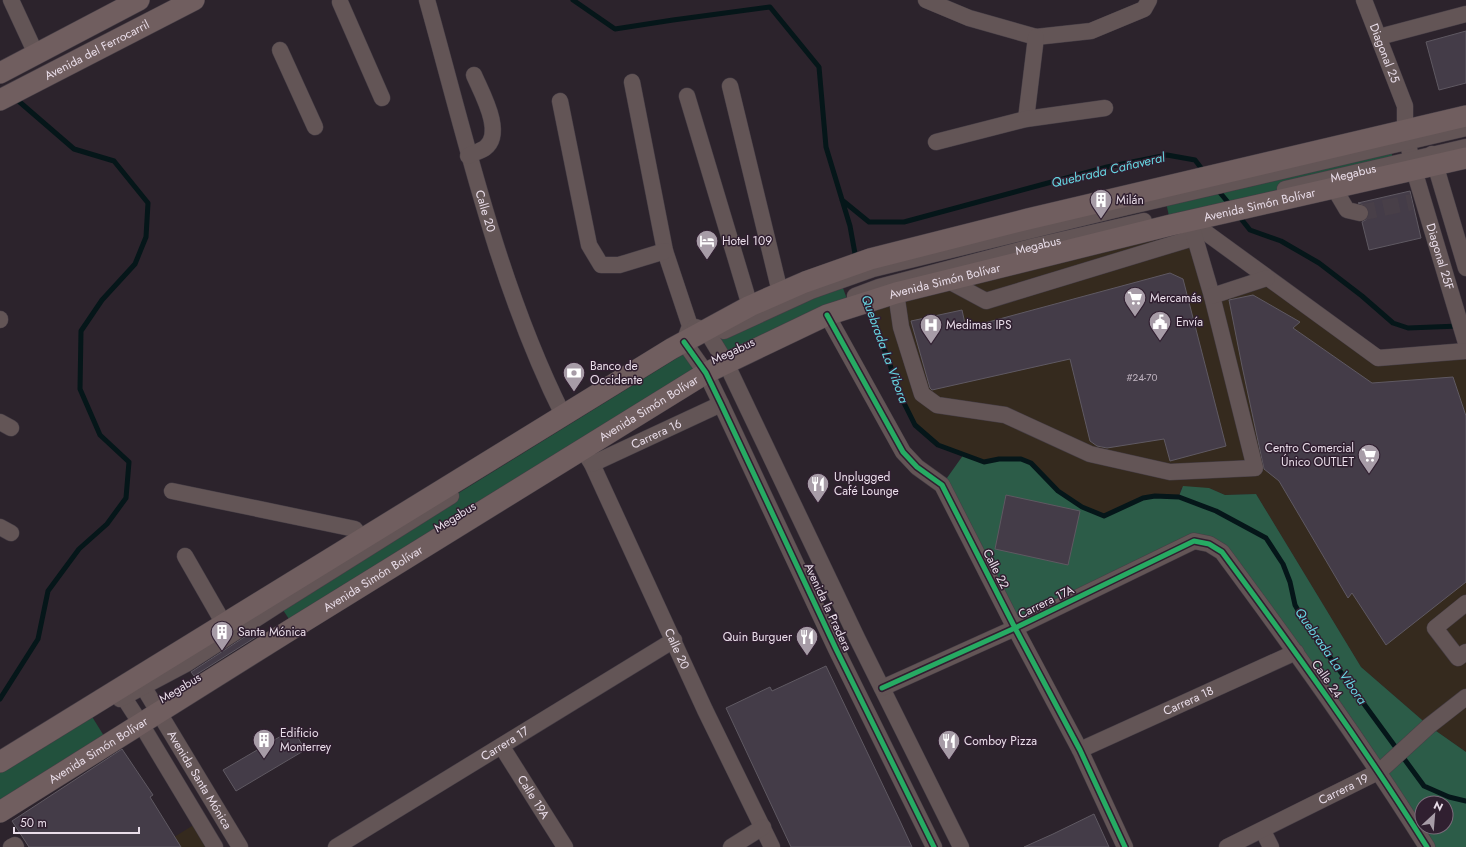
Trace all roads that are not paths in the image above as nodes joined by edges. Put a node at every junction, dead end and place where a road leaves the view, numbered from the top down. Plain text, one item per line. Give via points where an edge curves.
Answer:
1 (139, 0) edge
2 (194, 0) edge
3 (427, 0) edge
4 (926, 0) edge
5 (1149, 0) edge
6 (1364, 0) edge
7 (16, 2) edge
8 (340, 2) dead end
9 (1466, 14) edge
10 (1036, 37) junction
11 (1379, 37) junction
12 (280, 50) dead end
13 (29, 58) junction
14 (0, 73) edge
15 (474, 75) dead end
16 (632, 82) dead end
17 (730, 86) dead end
18 (687, 96) dead end
19 (382, 98) dead end
20 (0, 100) edge
21 (560, 101) dead end
22 (1105, 108) dead end
23 (1466, 116) edge
24 (1026, 119) junction
25 (315, 127) dead end
26 (1466, 128) edge
27 (1416, 134) junction
28 (936, 142) dead end
29 (1466, 147) edge
30 (468, 156) junction
31 (1466, 158) edge
32 (1434, 159) junction
33 (1413, 164) junction
34 (1334, 188) junction
35 (1254, 202) junction
36 (1209, 212) junction
37 (1360, 213) tunnel mouth
38 (1191, 230) junction
39 (665, 251) junction
40 (1466, 268) edge
41 (838, 275) junction
42 (1267, 278) junction
43 (947, 280) junction
44 (780, 292) junction
45 (885, 292) junction
46 (1212, 296) junction
47 (848, 303) junction
48 (750, 306) junction
49 (827, 315) junction
50 (696, 337) junction
51 (1465, 344) edge
52 (724, 359) junction
53 (704, 370) junction
54 (721, 404) junction
55 (563, 415) junction
56 (588, 457) junction
57 (172, 491) dead end
58 (361, 540) junction
59 (1194, 541) joint
60 (185, 556) dead end
61 (1466, 603) edge
62 (224, 624) junction
63 (1015, 628) junction
64 (674, 640) junction
65 (1296, 652) junction
66 (1466, 652) edge
67 (141, 682) junction
68 (882, 688) junction
69 (121, 694) junction
70 (1466, 697) edge
71 (147, 714) junction
72 (502, 747) junction
73 (1080, 750) junction
74 (0, 762) edge
75 (0, 771) edge
76 (1380, 771) junction
77 (0, 800) edge
78 (0, 812) edge
79 (762, 827) junction
80 (1263, 830) junction
81 (215, 847) edge
82 (240, 847) edge
83 (336, 847) edge
84 (565, 847) edge
85 (731, 847) edge
86 (772, 847) edge
87 (934, 847) edge
88 (961, 847) edge
89 (1125, 847) edge
90 (1227, 847) edge
91 (1271, 847) edge
92 (1427, 847) edge

1 - 13 main road, Avenida del Ferrocarril
2 - 20 main road, Avenida del Ferrocarril
3 - 30 street, Calle 20
4 - 10 street via 969,18
5 - 10 street via 1144,9 1091,31
6 - 11 street, Diagonal 25
7 - 13 street
8 - 19 street
9 - 11 street
10 - 24 street
11 - 27 street, Diagonal 25
12 - 25 street
13 - 14 main road, Avenida del Ferrocarril
15 - 30 street via 491,114 493,137 486,148
16 - 39 street
17 - 44 street
18 - 48 street
21 - 39 street via 589,245 601,265 619,266
22 - 24 street
23 - 27 main road
24 - 28 street
26 - 27 street
27 - 32 street
27 - 33 street
27 - 41 main road via 1198,185 1028,219
29 - 32 street
30 - 55 street, Calle 20 via 529,340
31 - 32 main road, Avenida Simón Bolívar
32 - 33 main road, Avenida Simón Bolívar
32 - 40 street, Diagonal 25F
33 - 34 main road, Avenida Simón Bolívar
33 - 35 street, Megabus
33 - 51 street, Diagonal 25F via 1417,201
34 - 35 main road, Avenida Simón Bolívar
34 - 37 street via 1347,210
35 - 36 main road, Avenida Simón Bolívar
36 - 38 main road, Avenida Simón Bolívar
36 - 45 street, Megabus via 1035,246
38 - 42 street
38 - 43 main road, Avenida Simón Bolívar
38 - 43 street via 986,301
38 - 46 street
39 - 50 street
41 - 44 main road
41 - 50 street, Megabus via 811,291
42 - 46 street
42 - 51 street via 1378,358
43 - 45 main road, Avenida Simón Bolívar
44 - 48 main road
45 - 46 street via 901,327 922,394 937,405 1005,415 1090,454 1170,472 1256,468
45 - 47 main road, Avenida Simón Bolívar
47 - 49 main road, Avenida Simón Bolívar
47 - 52 street, Megabus via 822,308
48 - 50 main road
49 - 52 main road, Avenida Simón Bolívar
49 - 63 street, Calle 22 via 903,452 917,467 942,485
50 - 52 street, Avenida la Pradera
50 - 53 street, Avenida la Pradera
50 - 55 main road
50 - 67 street, Megabus via 186,664
52 - 53 main road, Avenida Simón Bolívar
52 - 68 street, Avenida la Pradera
53 - 54 street, Avenida la Pradera
53 - 56 main road, Avenida Simón Bolívar
53 - 71 street, Megabus
54 - 56 street, Carrera 16
54 - 87 street, Avenida la Pradera via 836,649
55 - 58 main road
56 - 64 street, Calle 20
56 - 71 main road, Avenida Simón Bolívar
57 - 58 street via 355,528
58 - 62 main road
59 - 63 street, Carrera 17A
59 - 65 street, Calle 24 via 1209,544 1222,552
60 - 62 street
61 - 66 street via 1435,628 1458,658
62 - 67 main road
63 - 68 street, Carrera 17A
63 - 73 street, Calle 22
64 - 72 street, Carrera 17
64 - 79 street, Calle 20
65 - 73 street, Carrera 18
65 - 76 street, Calle 24
67 - 69 main road
67 - 71 street
68 - 88 street, Avenida la Pradera
69 - 71 street
69 - 74 main road
69 - 75 street
70 - 76 street, Carrera 19
71 - 77 street, Megabus
71 - 78 main road, Avenida Simón Bolívar
71 - 81 street, Avenida Santa Mónica
71 - 82 street, Avenida Santa Mónica
72 - 83 street, Carrera 17
72 - 84 street, Calle 19A
73 - 89 street, Calle 22
76 - 80 street, Carrera 19
76 - 92 street, Calle 24
79 - 85 street
79 - 86 street, Calle 20
80 - 90 street, Carrera 19
80 - 91 street

